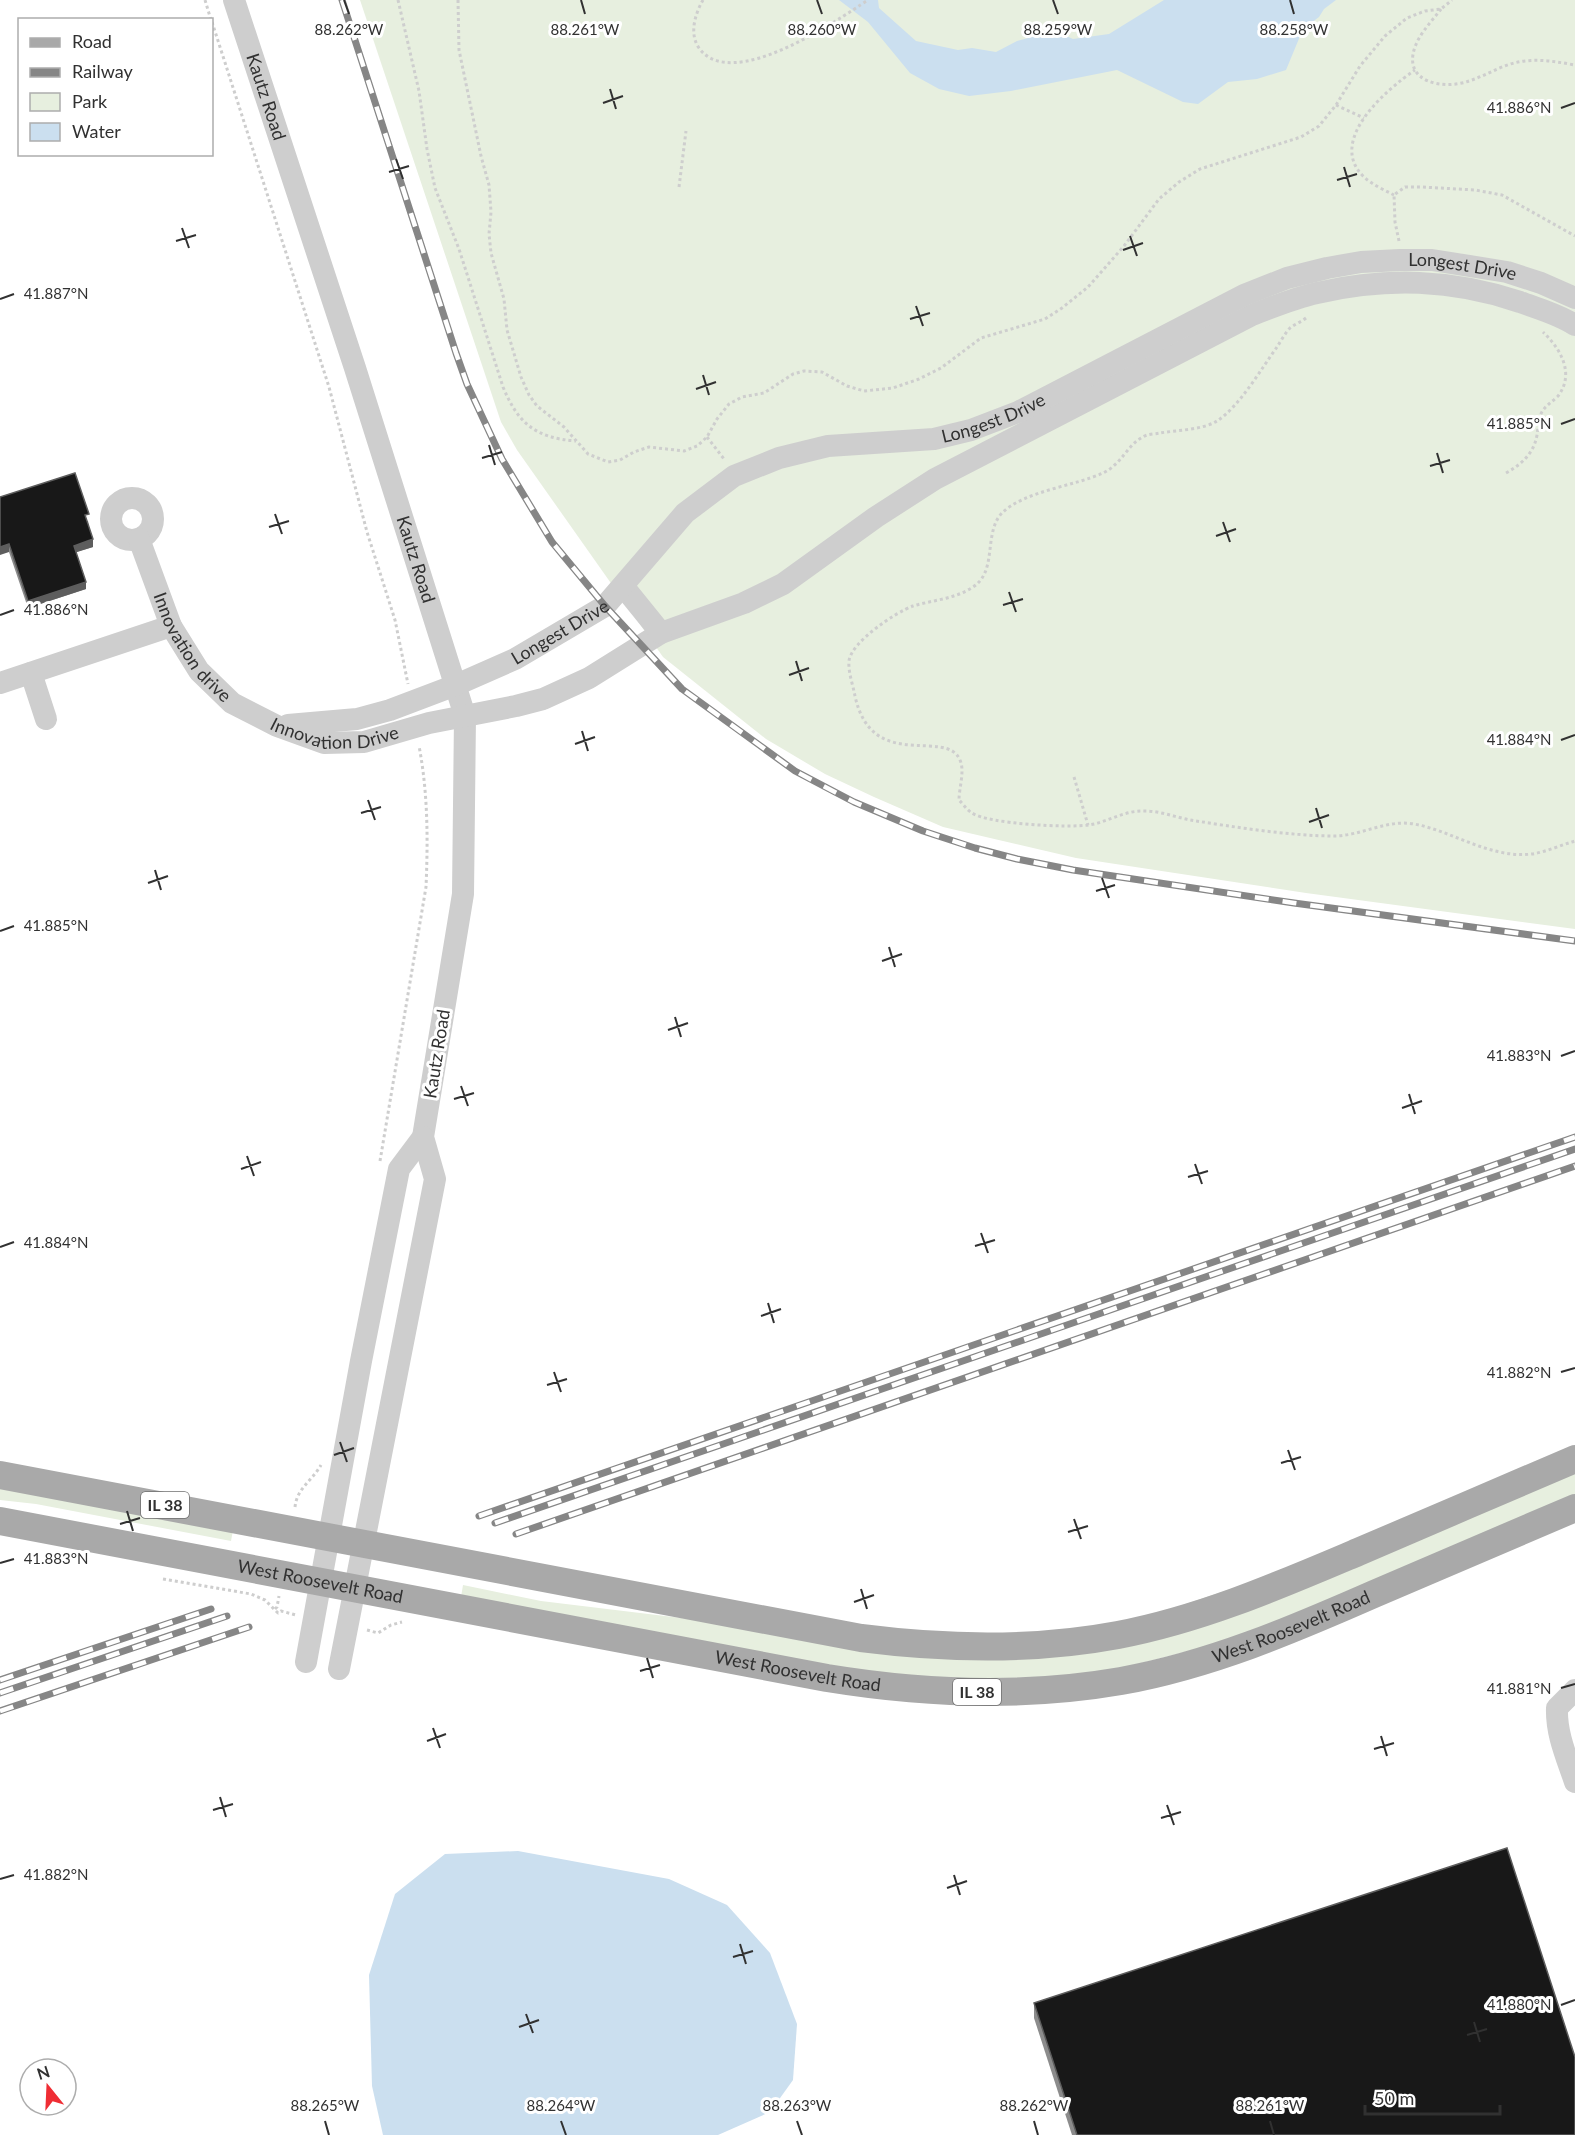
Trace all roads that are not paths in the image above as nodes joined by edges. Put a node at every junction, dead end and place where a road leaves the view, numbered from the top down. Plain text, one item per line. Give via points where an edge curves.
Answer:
1 (234, 0) edge
2 (1575, 298) edge
3 (1575, 324) edge
4 (139, 539) dead end
5 (622, 586) junction
6 (171, 626) junction
7 (661, 633) junction
8 (31, 673) junction
9 (0, 683) edge
10 (456, 685) junction
11 (465, 716) junction
12 (46, 719) dead end
13 (277, 726) junction
14 (423, 1137) junction
15 (1575, 1459) edge
16 (0, 1475) edge
17 (1575, 1508) edge
18 (0, 1521) edge
19 (329, 1537) junction
20 (363, 1543) junction
21 (322, 1582) junction
22 (355, 1588) junction
23 (306, 1662) dead end
24 (339, 1669) dead end
25 (1575, 1690) edge
26 (1575, 1782) edge

1 - 10 street, Kautz Road
2 - 5 street, Longest Drive via 1507,272 1432,260 1361,262 1287,278 1244,295 1018,412 972,430 934,439 828,446 779,458 734,476 685,513
3 - 7 street, Longest Drive via 1490,292 1443,283 1371,284 1289,301 1252,315 935,479 783,584 744,603
4 - 6 street, Innovation drive
5 - 7 street
5 - 10 street, Longest Drive via 605,606 574,625 514,659
6 - 8 street
6 - 13 street, Innovation drive via 199,671 232,703
7 - 11 street, Longest Drive via 588,678 543,699
8 - 9 street
8 - 12 street
10 - 11 street, Kautz Road
10 - 13 street, Innovation Drive via 357,720
11 - 13 street, Innovation Drive via 364,741 324,742
11 - 14 street, Kautz Road via 463,894
14 - 19 street, Kautz Road via 399,1169
14 - 20 street, Kautz Road via 435,1179
15 - 20 main road, IL 38 via 1242,1600 1150,1628 1044,1645 946,1647 861,1638
16 - 19 main road, IL 38
17 - 22 main road, West Roosevelt Road / IL 38 via 1232,1652 1121,1681 1023,1692 935,1691 862,1684
18 - 21 main road, West Roosevelt Road / IL 38
19 - 20 main road, IL 38
19 - 21 street, Kautz Road
20 - 22 street, Kautz Road
21 - 22 main road, West Roosevelt Road / IL 38
21 - 23 street, Kautz Road
22 - 24 street, Kautz Road
25 - 26 street via 1557,1708 1558,1729

